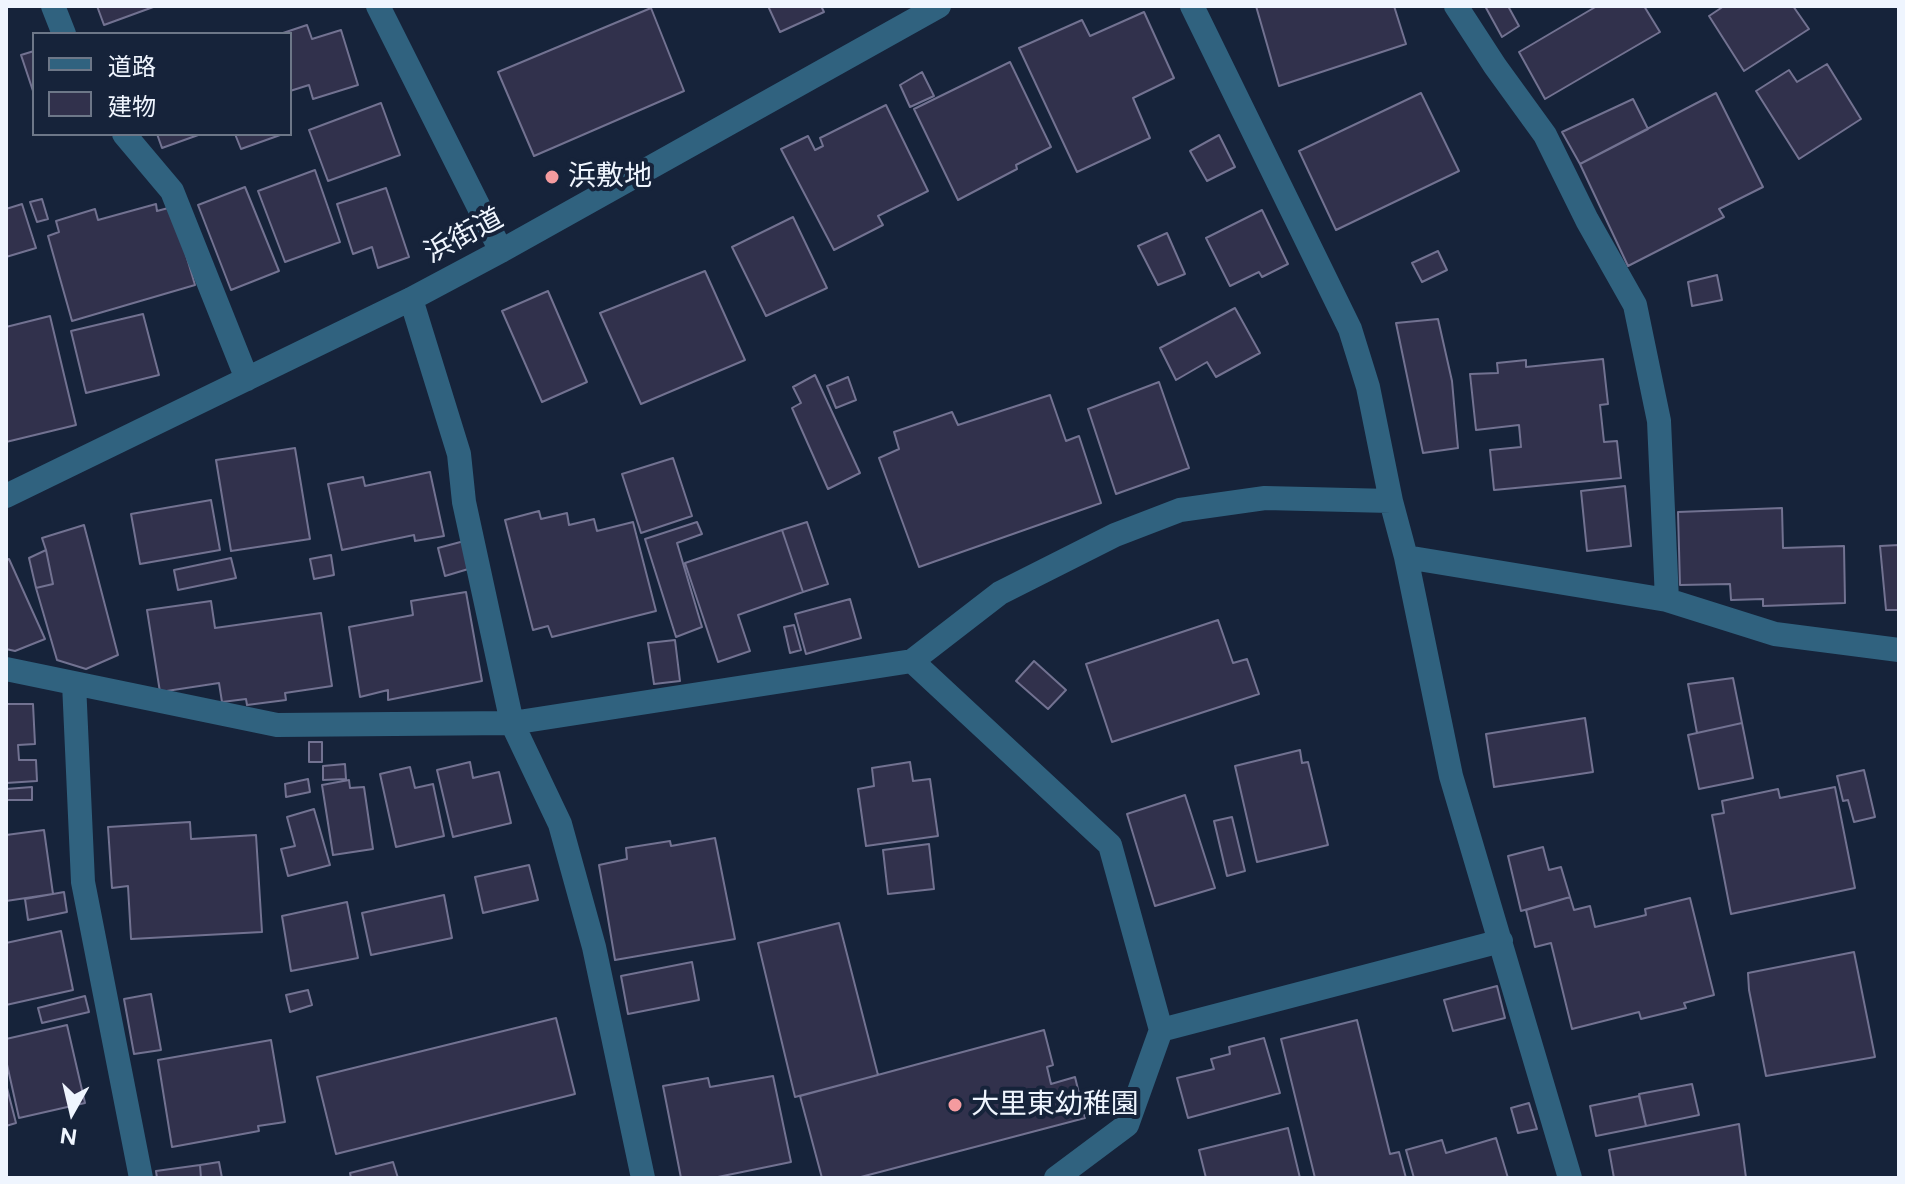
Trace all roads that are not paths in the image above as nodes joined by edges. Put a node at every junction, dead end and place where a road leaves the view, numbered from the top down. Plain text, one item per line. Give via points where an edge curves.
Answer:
1 (53, 6) edge
2 (378, 6) edge
3 (939, 6) edge
4 (1192, 6) edge
5 (1456, 6) edge
6 (63, 32) edge
7 (126, 136) edge
8 (501, 251) junction
9 (411, 299) junction
10 (247, 379) junction
11 (6, 496) edge
12 (1391, 501) junction
13 (1406, 557) junction
14 (1667, 600) junction
15 (1899, 650) edge
16 (912, 661) junction
17 (6, 669) edge
18 (74, 683) junction
19 (512, 723) junction
20 (1501, 941) junction
21 (1161, 1030) junction
22 (141, 1178) edge
23 (643, 1178) edge
24 (1056, 1178) edge
25 (1570, 1178) edge

1 - 6 street
2 - 8 street
3 - 8 street, 浜街道
4 - 12 street via 1350,329 1368,387
5 - 14 street via 1545,135 1635,305 1659,421
7 - 10 street via 172,191
8 - 9 street, 浜街道
9 - 10 street, 浜街道
9 - 19 street via 459,454 464,502
10 - 11 street, 浜街道
12 - 13 street
12 - 16 street via 1265,498 1180,510 1115,535 1000,593
13 - 14 street
13 - 20 street via 1451,776
14 - 15 street via 1775,634
16 - 19 street
16 - 21 street via 1110,845
17 - 18 street
18 - 19 street via 277,725
18 - 22 street via 83,882
19 - 23 street via 560,824 594,947
20 - 21 street
20 - 25 street
21 - 24 street via 1127,1125

